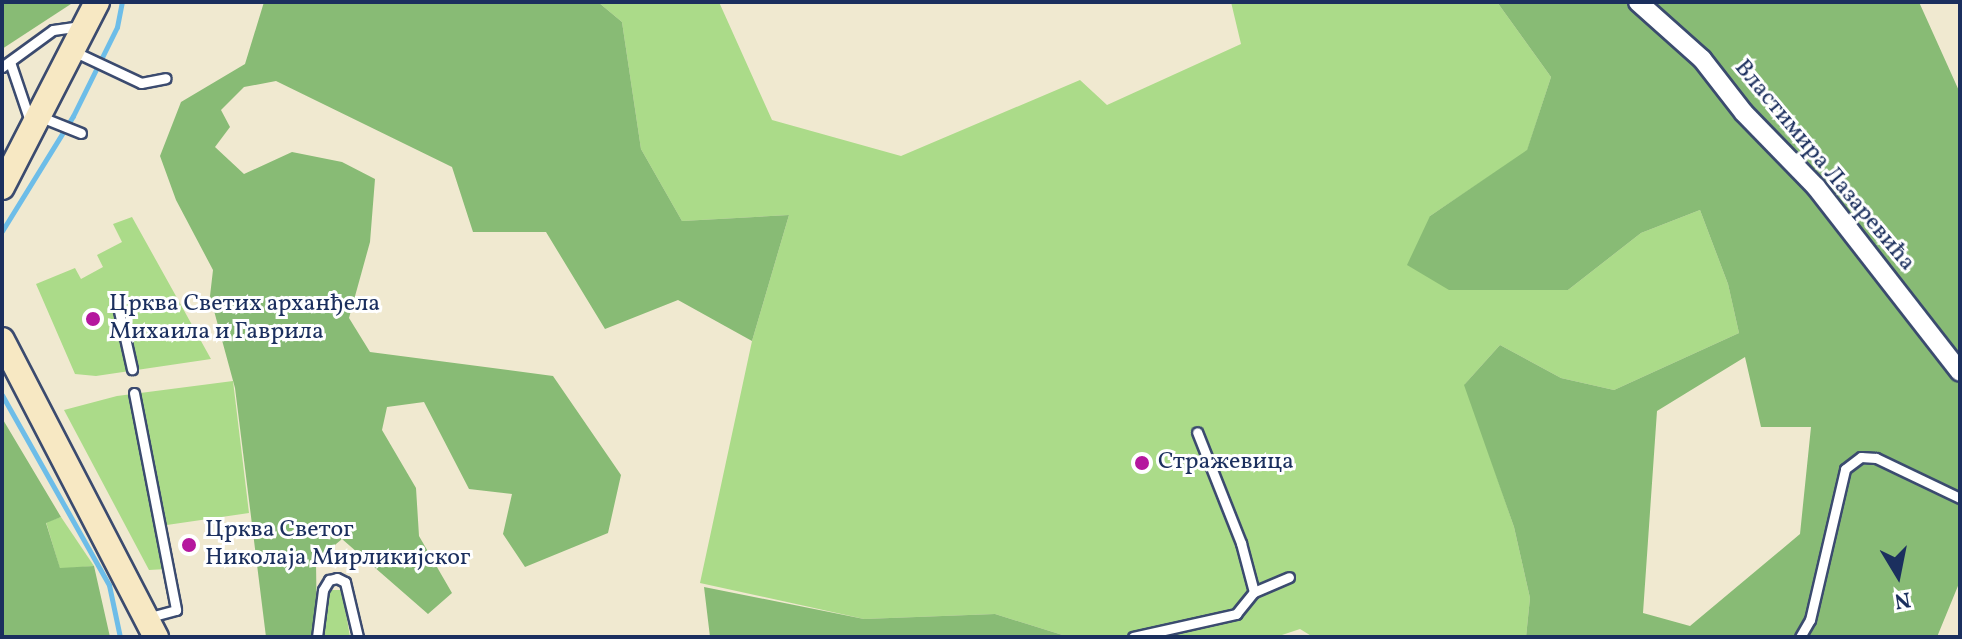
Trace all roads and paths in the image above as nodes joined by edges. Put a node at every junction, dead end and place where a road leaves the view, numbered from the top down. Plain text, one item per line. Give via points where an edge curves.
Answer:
1 (97, 2) edge
2 (1638, 2) edge
3 (86, 25) junction
4 (81, 55) junction
5 (6, 64) edge
6 (166, 78) dead end
7 (42, 122) junction
8 (79, 132) dead end
9 (2, 187) edge
10 (117, 302) dead end
11 (2, 340) edge
12 (132, 369) dead end
13 (1960, 372) edge
14 (134, 393) dead end
15 (1197, 432) dead end
16 (1960, 498) edge
17 (1289, 577) dead end
18 (1254, 592) junction
19 (151, 628) edge
20 (317, 637) edge
21 (358, 637) edge
22 (1133, 637) edge
23 (1800, 637) edge

1 - 3 main road
2 - 13 street, Властимира Лазаревића via 1702,59 1744,113 1816,187
3 - 4 main road
3 - 5 lane via 53,30
4 - 6 lane via 141,83
4 - 7 main road
5 - 7 lane
7 - 8 lane
7 - 9 main road
10 - 12 lane
11 - 19 main road
14 - 19 lane via 176,610
15 - 18 lane via 1241,543
16 - 23 lane via 1876,458 1861,457 1845,469 1810,620
17 - 18 lane
18 - 22 lane via 1236,614
20 - 21 lane via 323,590 337,578 345,582

